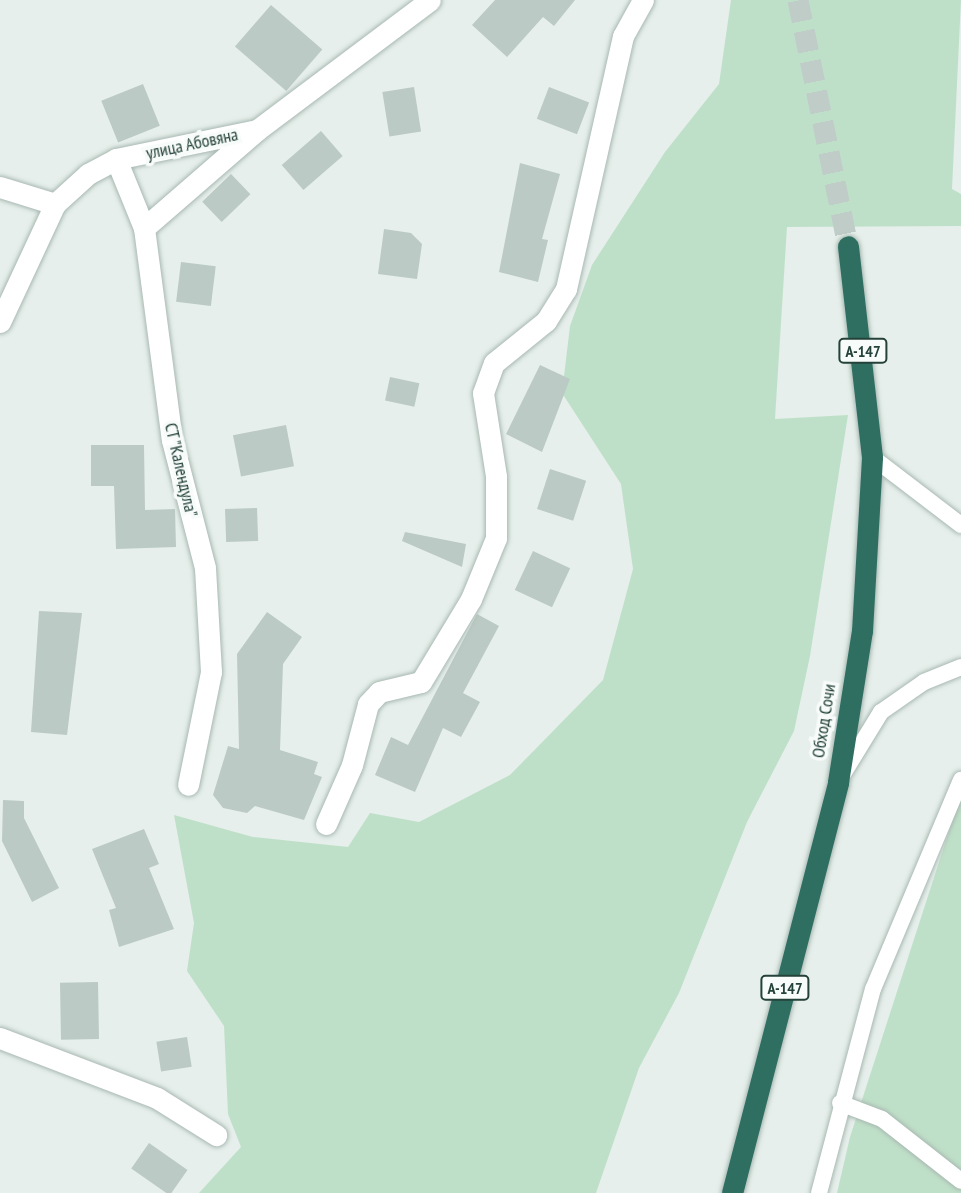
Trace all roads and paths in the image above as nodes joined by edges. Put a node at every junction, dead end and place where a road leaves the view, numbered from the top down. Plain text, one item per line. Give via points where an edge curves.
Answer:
1 (430, 0) edge
2 (643, 0) edge
3 (257, 130) junction
4 (116, 159) junction
5 (0, 187) edge
6 (55, 204) junction
7 (144, 228) junction
8 (848, 246) tunnel mouth
9 (0, 322) edge
10 (872, 457) junction
11 (961, 526) edge
12 (961, 667) edge
13 (961, 780) edge
14 (838, 782) junction
15 (188, 785) dead end
16 (326, 824) dead end
17 (0, 1038) edge
18 (840, 1103) junction
19 (216, 1135) dead end
20 (961, 1181) edge
21 (732, 1193) edge
22 (820, 1193) edge

1 - 3 street, улица Абовяна
2 - 16 street via 623,36 566,289 546,321 494,363 483,393 496,476 496,538 471,599 421,682 379,692 368,704 352,765
3 - 4 street, улица Абовяна
3 - 7 street
4 - 6 street, улица Абовяна
4 - 7 street, СТ "Календула"
5 - 6 street
6 - 9 street, улица Абовяна
7 - 15 street, СТ "Календула" via 172,440 205,568 211,672
8 - 10 highway, Обход Сочи / А-147
10 - 11 lane
10 - 14 highway, Обход Сочи / А-147 via 862,631
12 - 14 lane via 924,682 881,712
13 - 18 lane via 873,989
14 - 21 highway, Обход Сочи / А-147
17 - 19 street via 157,1098
18 - 20 lane via 882,1119
18 - 22 lane

